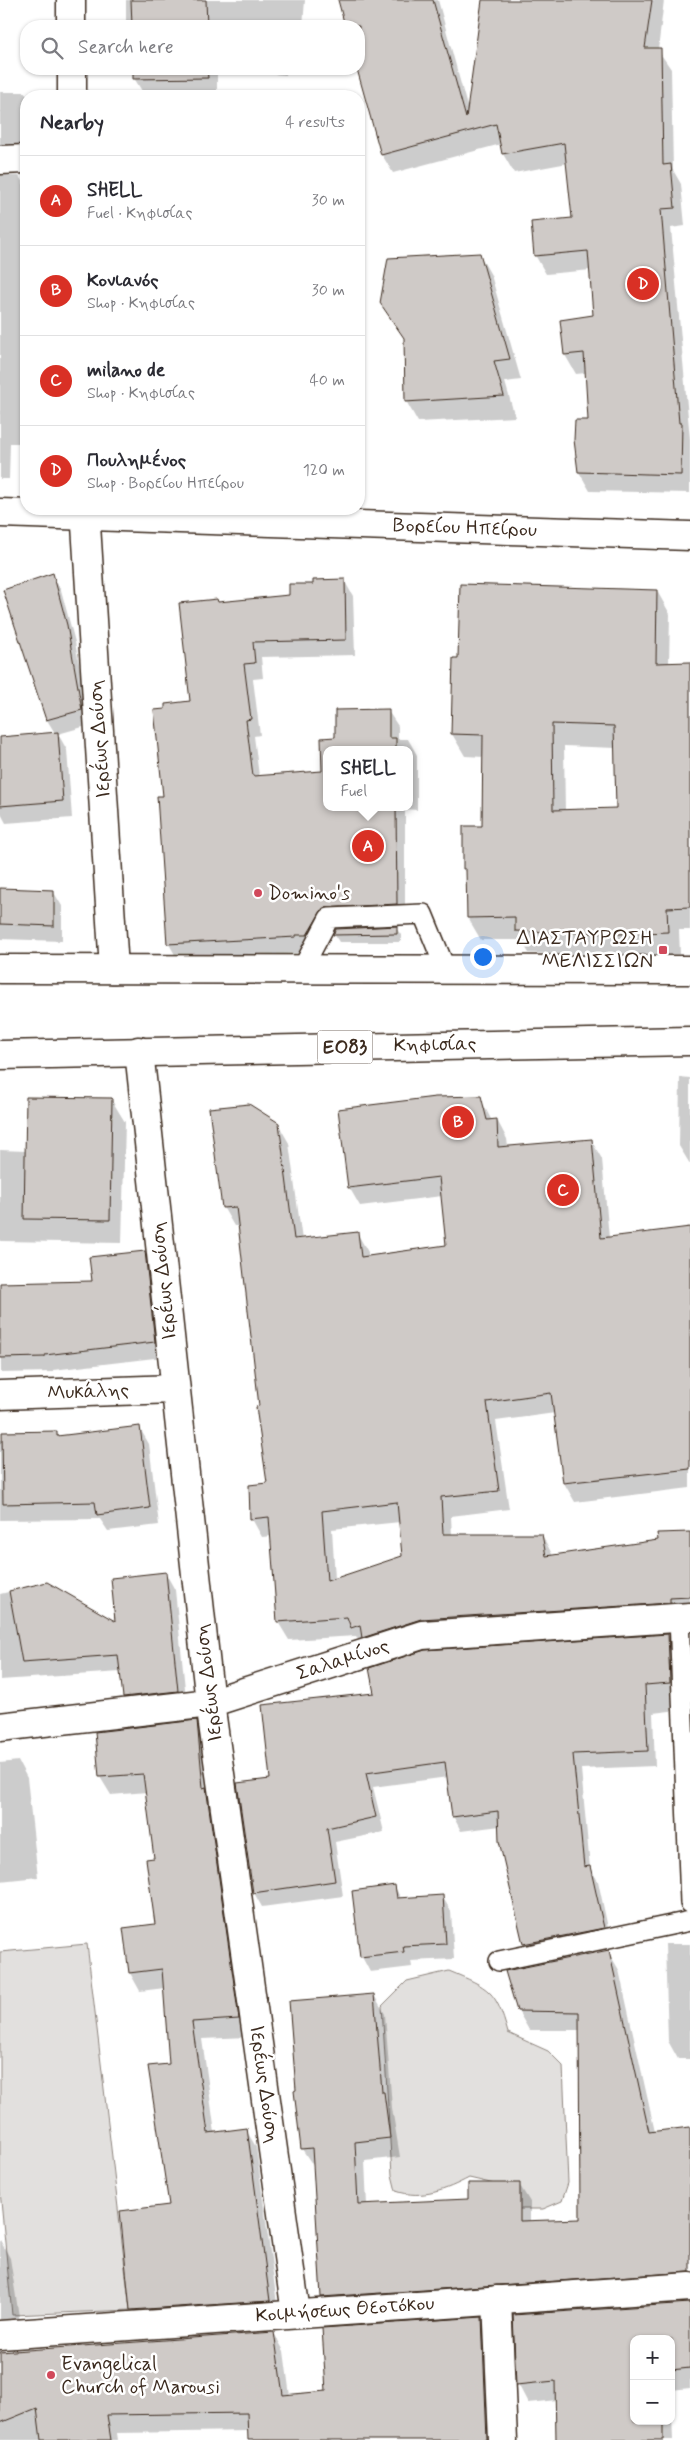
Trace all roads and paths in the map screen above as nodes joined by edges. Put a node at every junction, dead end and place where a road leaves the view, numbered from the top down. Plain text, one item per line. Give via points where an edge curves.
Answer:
1 (71, 0) edge
2 (71, 20) edge
3 (72, 75) edge
4 (72, 90) edge
5 (20, 159) edge
6 (0, 160) edge
7 (0, 513) edge
8 (20, 513) edge
9 (85, 515) edge
10 (161, 515) edge
11 (690, 536) edge
12 (0, 969) edge
13 (114, 969) junction
14 (302, 969) junction
15 (446, 970) junction
16 (690, 970) edge
17 (690, 1041) edge
18 (139, 1051) junction
19 (0, 1055) edge
20 (175, 1389) junction
21 (0, 1395) edge
22 (684, 1617) edge
23 (210, 1703) junction
24 (0, 1727) edge
25 (690, 1902) edge
26 (690, 1921) edge
27 (499, 1961) dead end
28 (690, 2287) edge
29 (497, 2300) junction
30 (296, 2313) junction
31 (0, 2335) edge
32 (503, 2440) edge

1 - 2 street
3 - 4 street
5 - 6 street
7 - 8 street, Βορείου Ηπείρου
9 - 13 street, Ιερέως Δούση
10 - 11 street, Βορείου Ηπείρου
12 - 13 street
13 - 14 street
14 - 15 street
14 - 15 lane via 329,918 423,914
15 - 16 street
17 - 18 street, Κηφισίας / ΕΟ83
18 - 19 street, Κηφισίας / ΕΟ83
18 - 20 street, Ιερέως Δούση
20 - 21 street, Μυκάλης
20 - 23 street, Ιερέως Δούση
22 - 23 street, Σαλαμίνος via 422,1635
22 - 25 lane
23 - 24 street, Σαλαμίνος
23 - 30 street, Ιερέως Δούση
26 - 27 lane
28 - 29 street, Κοιμήσεως Θεοτόκου
29 - 30 street, Κοιμήσεως Θεοτόκου
29 - 32 street
30 - 31 street, Κοιμήσεως Θεοτόκου

